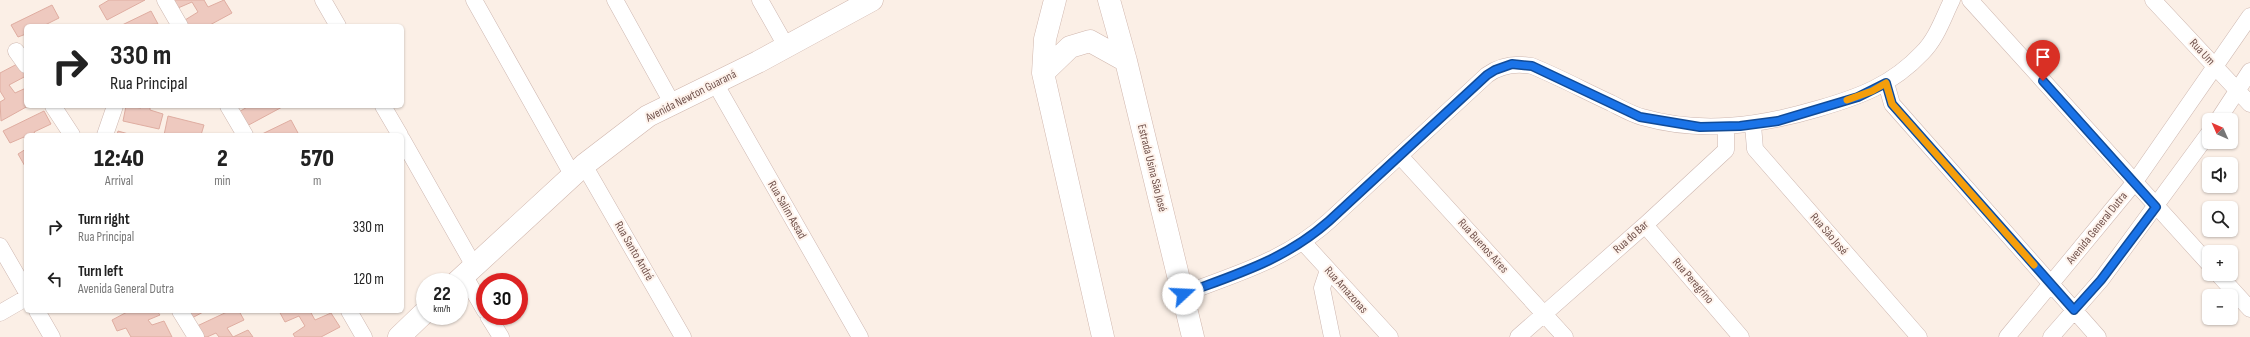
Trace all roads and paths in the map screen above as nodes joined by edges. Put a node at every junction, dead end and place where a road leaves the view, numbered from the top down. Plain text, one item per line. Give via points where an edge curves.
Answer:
1 (165, 0) edge
2 (323, 0) edge
3 (474, 0) edge
4 (614, 0) edge
5 (760, 0) edge
6 (872, 0) edge
7 (1055, 0) edge
8 (1109, 0) edge
9 (1952, 0) edge
10 (1970, 0) edge
11 (2153, 0) edge
12 (2250, 16) edge
13 (179, 24) edge
14 (337, 24) edge
15 (786, 46) junction
16 (16, 51) dead end
17 (1126, 61) junction
18 (24, 62) edge
19 (2215, 67) junction
20 (2250, 72) edge
21 (1043, 73) junction
22 (715, 83) junction
23 (1886, 83) junction
24 (2237, 91) junction
25 (672, 103) junction
26 (2250, 104) edge
27 (54, 108) edge
28 (114, 108) edge
29 (229, 108) edge
30 (384, 108) edge
31 (2223, 113) edge
32 (1753, 125) junction
33 (1726, 127) junction
34 (71, 133) edge
35 (106, 133) edge
36 (244, 133) edge
37 (399, 133) edge
38 (404, 143) edge
39 (2202, 143) edge
40 (1400, 156) junction
41 (578, 170) junction
42 (2134, 183) junction
43 (2156, 207) junction
44 (1645, 225) junction
45 (1303, 242) junction
46 (0, 246) edge
47 (2202, 256) edge
48 (1328, 270) junction
49 (465, 273) edge
50 (466, 273) edge
51 (468, 280) edge
52 (2224, 281) edge
53 (2052, 285) junction
54 (24, 288) edge
55 (476, 294) edge
56 (1183, 294) junction
57 (24, 299) edge
58 (2250, 309) edge
59 (2074, 310) junction
60 (0, 313) edge
61 (38, 313) edge
62 (181, 313) edge
63 (349, 313) edge
64 (1544, 314) junction
65 (416, 321) edge
66 (494, 325) edge
67 (52, 337) edge
68 (196, 337) edge
69 (364, 337) edge
70 (399, 337) edge
71 (501, 337) edge
72 (683, 337) edge
73 (860, 337) edge
74 (1103, 337) edge
75 (1193, 337) edge
76 (1332, 337) edge
77 (1390, 337) edge
78 (1518, 337) edge
79 (1565, 337) edge
80 (1741, 337) edge
81 (1919, 337) edge
82 (2008, 337) edge
83 (2051, 337) edge
84 (2098, 337) edge

1 - 13 street
2 - 14 street
3 - 41 street, Rua Santo André
4 - 25 street
5 - 15 street
6 - 15 main road, Avenida Newton Guaraná
7 - 21 main road via 1045,39
8 - 17 main road, Estrada Usina São José
9 - 23 street via 1933,40 1912,63
10 - 42 street
11 - 19 street, Rua Um
12 - 19 street, Avenida General Dutra
15 - 22 main road, Avenida Newton Guaraná
16 - 18 street
17 - 21 main road via 1090,41 1070,47
17 - 56 main road, Estrada Usina São José
19 - 24 street, Rua Um
19 - 42 street, Avenida General Dutra
20 - 24 street
21 - 74 main road
22 - 25 main road, Avenida Newton Guaraná
22 - 73 street, Rua Salim Assad
23 - 32 street via 1858,97 1778,121
23 - 53 street via 1892,104
24 - 26 street, Rua Um
24 - 31 street
25 - 41 main road, Avenida Newton Guaraná via 622,135
27 - 34 street
28 - 35 street
29 - 36 street
30 - 37 street
32 - 33 street
32 - 81 street, Rua São José via 1755,149
33 - 40 street via 1680,125 1640,117 1541,70 1522,64 1512,64 1487,75
33 - 44 street, Rua do Bar via 1726,150
38 - 49 street
39 - 43 street
40 - 45 street
40 - 64 street, Rua Buenos Aires
41 - 50 main road, Avenida Newton Guaraná
41 - 72 street, Rua Santo André
42 - 43 street
42 - 53 street, Avenida General Dutra
43 - 47 street
43 - 59 street via 2101,280
44 - 64 street, Rua do Bar
44 - 80 street, Rua Peregrino
45 - 48 street, Rua Amazonas
45 - 56 street via 1270,261
46 - 54 street
48 - 76 street via 1322,288
48 - 77 street, Rua Amazonas
51 - 55 street
52 - 58 street
53 - 59 street
53 - 82 street, Avenida General Dutra
56 - 75 main road, Estrada Usina São José
57 - 60 street
59 - 83 street
59 - 84 street
61 - 67 street
62 - 68 street
63 - 69 street
64 - 78 street, Rua do Bar
64 - 79 street, Rua Buenos Aires
65 - 70 main road
66 - 71 street

